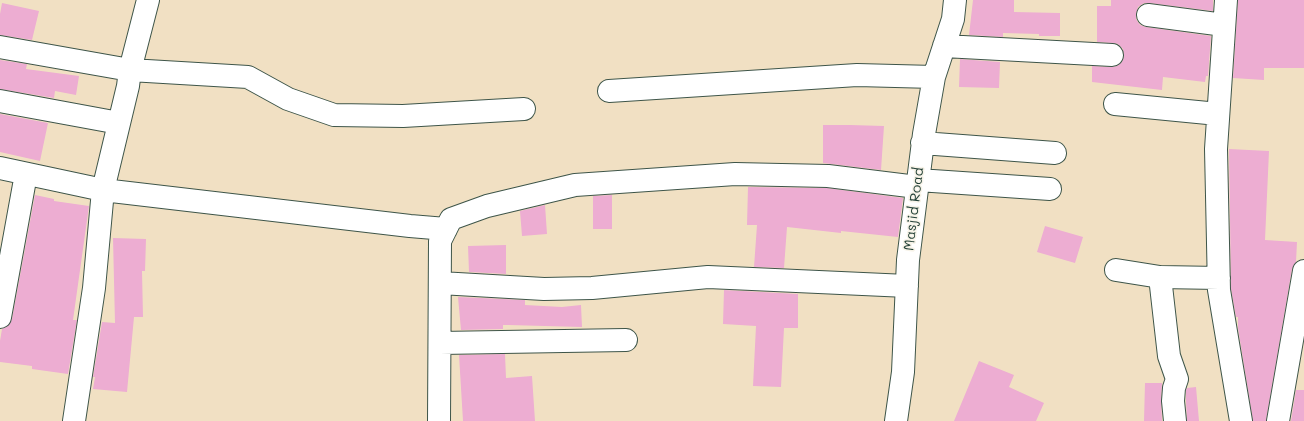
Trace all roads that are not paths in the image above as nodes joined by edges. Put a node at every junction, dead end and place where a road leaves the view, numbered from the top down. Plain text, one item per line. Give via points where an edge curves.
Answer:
1 (955, 0) edge
2 (1226, 0) edge
3 (143, 1) edge
4 (1148, 15) dead end
5 (1224, 25) junction
6 (944, 46) junction
7 (0, 47) edge
8 (1112, 55) dead end
9 (130, 70) junction
10 (934, 77) junction
11 (609, 91) dead end
12 (0, 101) edge
13 (1115, 104) dead end
14 (524, 109) dead end
15 (1218, 114) junction
16 (119, 123) junction
17 (922, 143) junction
18 (1055, 153) dead end
19 (0, 168) edge
20 (26, 174) junction
21 (917, 183) junction
22 (103, 190) junction
23 (1050, 190) dead end
24 (446, 229) junction
25 (1116, 270) dead end
26 (1304, 276) edge
27 (1160, 277) junction
28 (1219, 278) junction
29 (440, 283) junction
30 (907, 286) junction
31 (0, 317) edge
32 (626, 340) dead end
33 (440, 343) junction
34 (74, 421) edge
35 (439, 421) edge
36 (896, 421) edge
37 (1175, 421) edge
38 (1241, 421) edge
39 (1278, 421) edge

1 - 6 street, Masjid Road via 953,19
2 - 5 street
3 - 9 street
4 - 5 street
5 - 15 street
6 - 8 street
6 - 10 street, Masjid Road
7 - 9 street
9 - 14 street via 248,77 288,99 334,115 403,116
9 - 16 street
10 - 11 street via 857,76
10 - 17 street, Masjid Road
12 - 16 street
13 - 15 street
15 - 28 street via 1216,149
16 - 22 street
17 - 18 street
17 - 21 street, Masjid Road
19 - 20 street
20 - 22 street
20 - 31 street
21 - 23 street
21 - 24 street via 828,176 735,174 575,185 487,206 451,218
21 - 30 street, Masjid Road
22 - 24 street
22 - 34 street via 94,288
24 - 29 street via 440,241
25 - 27 street
26 - 39 street
27 - 28 street
27 - 37 street via 1168,356 1177,379 1173,401
28 - 38 street
29 - 30 street via 544,289 592,288 708,277
29 - 33 street
30 - 36 street, Masjid Road via 903,372
32 - 33 street
33 - 35 street

